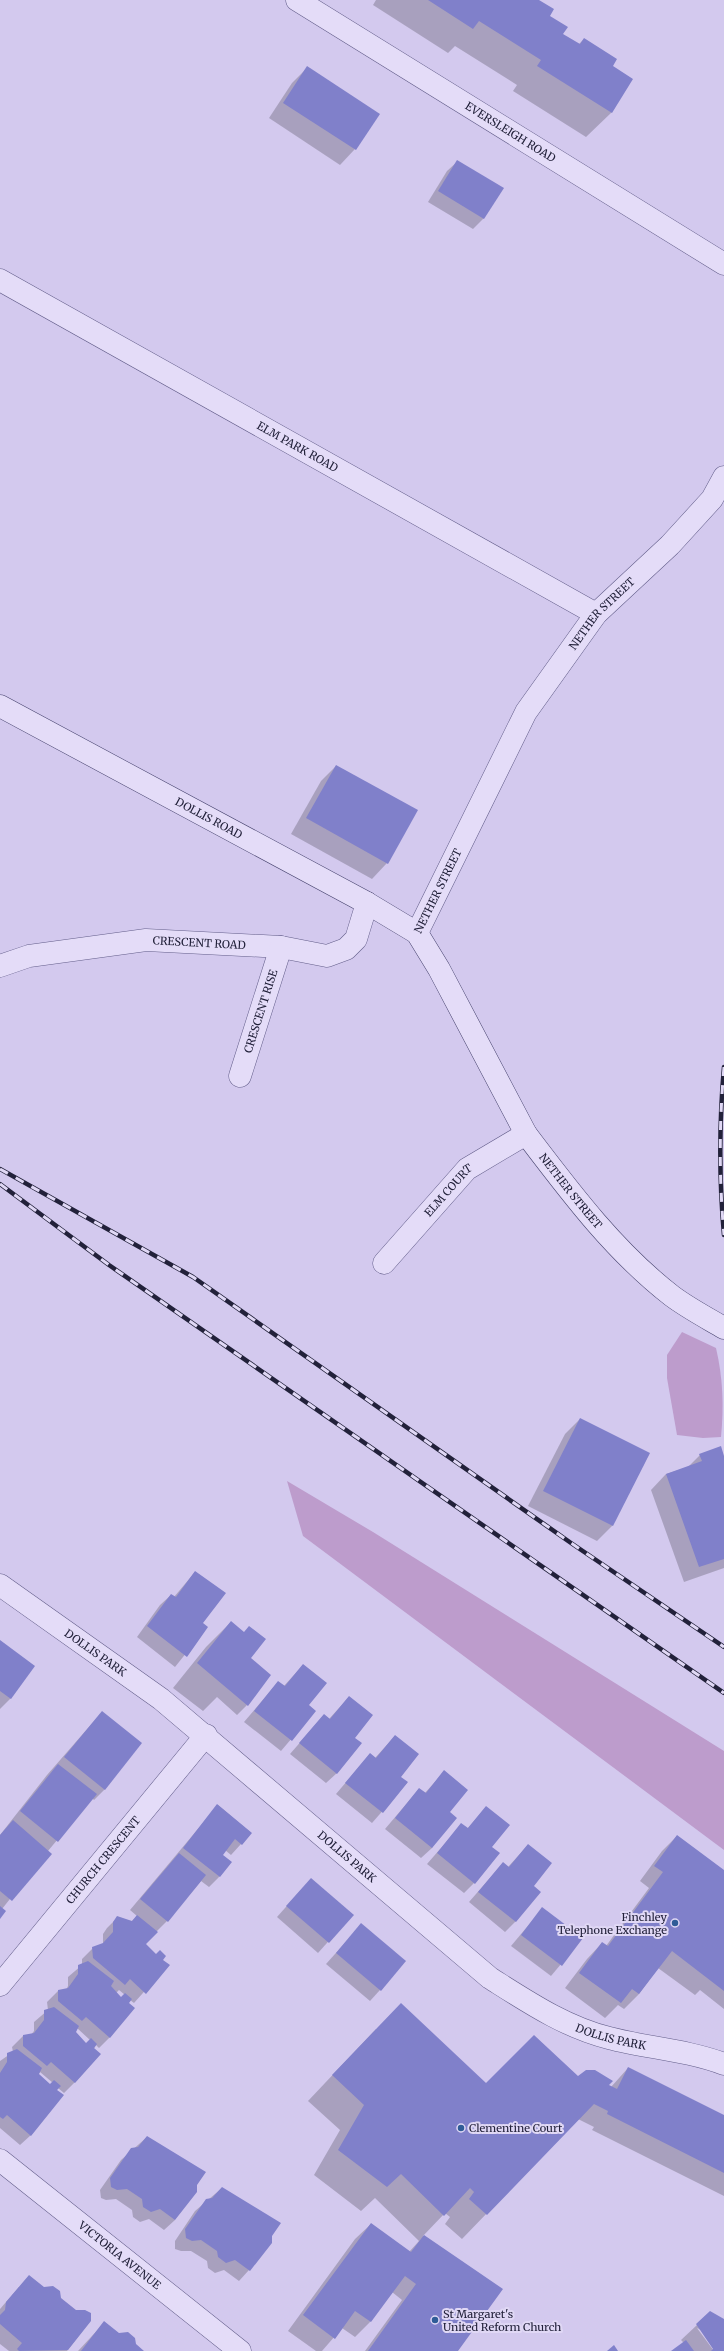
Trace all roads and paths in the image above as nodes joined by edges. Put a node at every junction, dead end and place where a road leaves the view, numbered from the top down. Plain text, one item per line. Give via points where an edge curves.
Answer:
1 (297, 0) edge
2 (724, 264) edge
3 (0, 280) edge
4 (724, 477) edge
5 (596, 614) junction
6 (0, 706) edge
7 (367, 903) junction
8 (417, 933) junction
9 (281, 947) junction
10 (0, 966) edge
11 (240, 1076) dead end
12 (526, 1134) junction
13 (384, 1263) dead end
14 (724, 1328) edge
15 (0, 1585) edge
16 (206, 1736) junction
17 (0, 1985) edge
18 (724, 2064) edge
19 (0, 2160) edge
20 (240, 2351) edge

1 - 2 street, EVERSLEIGH ROAD
3 - 5 street, ELM PARK ROAD
4 - 5 street, NETHER STREET via 712,498 670,545
5 - 8 street, NETHER STREET via 526,712
6 - 7 street, DOLLIS ROAD
7 - 8 street, DOLLIS ROAD
7 - 9 street, CRESCENT ROAD via 356,939 346,949 327,956
8 - 12 street, NETHER STREET via 439,969
9 - 10 street, CRESCENT ROAD via 146,940 29,956
9 - 11 street, CRESCENT RISE
12 - 13 street, ELM COURT via 468,1169
12 - 14 street, NETHER STREET via 581,1205 625,1254 683,1304
15 - 16 street, DOLLIS PARK via 161,1699
16 - 17 street, CHURCH CRESCENT
16 - 18 street, DOLLIS PARK via 490,1978 550,2016 608,2038 700,2055
19 - 20 street, VICTORIA AVENUE

